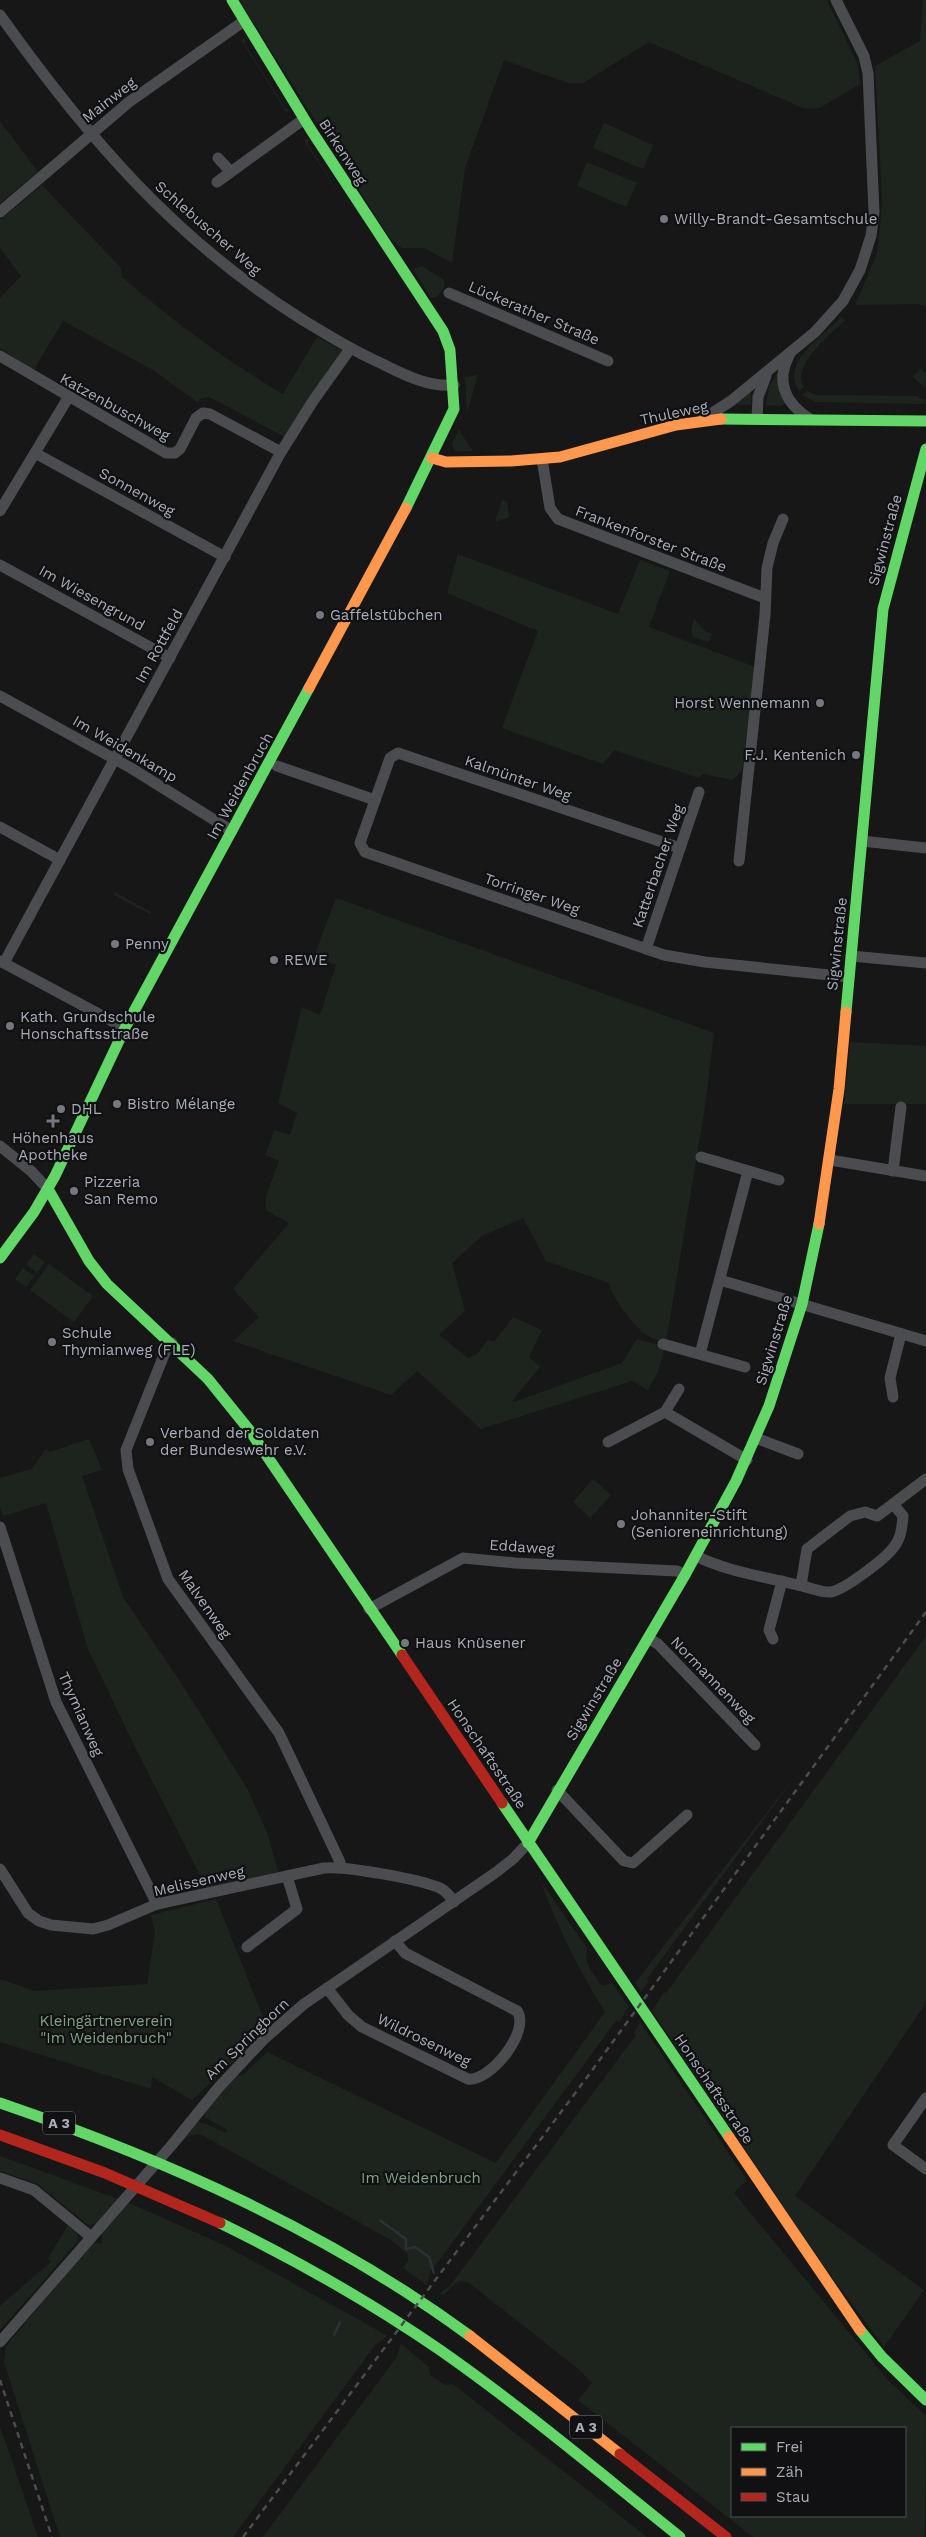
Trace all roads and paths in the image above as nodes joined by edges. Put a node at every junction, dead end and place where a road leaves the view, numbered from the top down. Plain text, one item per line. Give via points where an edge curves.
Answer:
1 (232, 0) edge
2 (836, 0) edge
3 (0, 15) edge
4 (244, 22) junction
5 (304, 119) junction
6 (91, 134) junction
7 (218, 158) dead end
8 (230, 171) junction
9 (217, 182) dead end
10 (0, 212) edge
11 (449, 293) dead end
12 (433, 317) joint
13 (350, 349) junction
14 (790, 353) junction
15 (0, 356) edge
16 (608, 361) dead end
17 (772, 369) junction
18 (454, 385) junction
19 (68, 398) junction
20 (758, 419) junction
21 (702, 420) junction
22 (812, 420) junction
23 (926, 421) edge
24 (926, 449) edge
25 (281, 452) junction
26 (35, 453) junction
27 (432, 458) junction
28 (542, 460) junction
29 (0, 511) edge
30 (783, 519) dead end
31 (225, 557) junction
32 (0, 565) edge
33 (765, 598) junction
34 (170, 658) junction
35 (0, 696) edge
36 (115, 759) junction
37 (277, 766) dead end
38 (699, 792) dead end
39 (375, 800) junction
40 (0, 827) edge
41 (232, 831) junction
42 (862, 841) junction
43 (680, 848) junction
44 (926, 848) edge
45 (60, 860) junction
46 (739, 861) dead end
47 (646, 949) junction
48 (851, 956) junction
49 (2, 962) edge
50 (926, 963) edge
51 (849, 977) junction
52 (125, 1028) junction
53 (901, 1107) dead end
54 (0, 1146) edge
55 (702, 1157) dead end
56 (830, 1160) junction
57 (748, 1171) junction
58 (893, 1171) junction
59 (926, 1176) edge
60 (779, 1180) dead end
61 (48, 1189) junction
62 (0, 1258) edge
63 (720, 1280) junction
64 (802, 1304) junction
65 (901, 1334) junction
66 (926, 1341) edge
67 (172, 1344) junction
68 (663, 1344) dead end
69 (700, 1354) junction
70 (745, 1367) dead end
71 (679, 1389) dead end
72 (893, 1397) dead end
73 (665, 1412) junction
74 (756, 1438) junction
75 (608, 1442) dead end
76 (798, 1454) dead end
77 (746, 1460) junction
78 (926, 1479) edge
79 (893, 1504) junction
80 (0, 1527) edge
81 (696, 1556) junction
82 (685, 1575) junction
83 (782, 1581) junction
84 (801, 1586) junction
85 (370, 1609) junction
86 (648, 1638) junction
87 (772, 1639) dead end
88 (755, 1745) dead end
89 (557, 1790) junction
90 (548, 1806) junction
91 (687, 1815) dead end
92 (511, 1817) junction
93 (528, 1843) junction
94 (340, 1867) junction
95 (0, 1869) edge
96 (287, 1876) junction
97 (454, 1902) junction
98 (158, 1904) junction
99 (396, 1941) junction
100 (247, 1947) dead end
101 (327, 1988) junction
102 (926, 2098) edge
103 (0, 2103) edge
104 (0, 2135) edge
105 (926, 2168) edge
106 (0, 2178) edge
107 (91, 2237) junction
108 (2, 2340) edge
109 (926, 2400) edge
110 (680, 2537) edge
111 (726, 2537) edge

1 - 4 main road, Birkenweg
2 - 14 street via 864,56 868,73 872,230 860,270 843,301 815,332
3 - 6 street, Schlebuscher Weg
4 - 5 main road, Birkenweg
4 - 6 street, Mainweg via 180,65
5 - 8 street
5 - 12 main road, Birkenweg
6 - 10 street, Mainweg
6 - 13 street, Schlebuscher Weg via 151,201 213,256 274,301
7 - 8 street
8 - 9 street
11 - 16 street, Lückerather Straße
12 - 18 main road, Im Weidenbruch via 448,343
13 - 18 street, Schlebuscher Weg via 422,381
13 - 25 street, Im Rottfeld
14 - 17 street
14 - 22 street via 782,374 782,387 790,403
15 - 19 street, Katzenbuschweg
17 - 20 street via 761,387
17 - 21 street
18 - 27 main road, Im Weidenbruch via 454,409
19 - 25 street, Katzenbuschweg via 171,454 180,450 196,418 203,413
19 - 26 street
20 - 21 main road, Thuleweg
20 - 22 main road, Thuleweg
21 - 28 main road, Thuleweg
22 - 23 main road, Thuleweg
24 - 42 main road, Sigwinstraße via 883,609
25 - 31 street, Im Rottfeld
26 - 29 street
26 - 31 street, Sonnenweg
27 - 28 main road, Thuleweg via 446,462
27 - 41 main road, Im Weidenbruch
28 - 33 street, Frankenforster Straße via 550,508 558,519
30 - 33 street via 769,555
31 - 34 street, Im Rottfeld
32 - 34 street, Im Wiesengrund
33 - 46 street
34 - 36 street, Im Rottfeld
35 - 36 street, Im Weidenkamp
36 - 41 street, Im Weidenkamp
36 - 45 street, Im Rottfeld
37 - 39 street
38 - 43 street, Katterbacher Weg
39 - 43 street, Kalmünter Weg via 390,758 398,753
39 - 47 street, Torringer Weg via 360,843 365,852
40 - 45 street
41 - 52 main road, Im Weidenbruch
42 - 44 street
42 - 48 main road, Sigwinstraße
43 - 47 street, Katterbacher Weg
45 - 49 street, Im Rottfeld
47 - 51 street, Torringer Weg via 704,962
48 - 50 street
48 - 51 main road, Sigwinstraße
49 - 52 street
51 - 56 main road, Sigwinstraße
52 - 61 main road, Im Weidenbruch
53 - 58 street
54 - 61 street, Honschaftsstraße
55 - 57 street
56 - 58 street
56 - 64 main road, Sigwinstraße
57 - 60 street
57 - 63 street
58 - 59 street
61 - 62 main road, Im Weidenbruch
61 - 67 main road, Honschaftsstraße via 98,1273 128,1306
63 - 64 street
63 - 69 street
64 - 65 street
64 - 74 main road, Sigwinstraße via 780,1376
65 - 66 street
65 - 72 street via 890,1378
67 - 85 main road, Honschaftsstraße via 208,1379 250,1431
67 - 94 street, Malvenweg via 166,1350 126,1450 128,1469 168,1579 279,1733
68 - 69 street
69 - 70 street
71 - 73 street
73 - 75 street
73 - 77 street
74 - 76 street
74 - 77 main road, Sigwinstraße
77 - 81 main road, Sigwinstraße
78 - 79 street
79 - 84 street via 877,1516 865,1512 850,1516 807,1549
79 - 84 street via 903,1516 902,1533 893,1549 850,1584 833,1592
80 - 98 street, Thymianweg via 56,1702
81 - 82 main road, Sigwinstraße
81 - 83 street via 707,1562
82 - 85 street, Eddaweg via 668,1570 463,1558
82 - 86 main road, Sigwinstraße
83 - 84 street
83 - 87 street via 769,1630
85 - 92 main road, Honschaftsstraße
86 - 88 street, Normannenweg via 658,1644
86 - 89 main road, Sigwinstraße
89 - 90 main road, Sigwinstraße
89 - 91 street via 624,1861 633,1863
90 - 92 main road via 523,1820
90 - 93 main road, Sigwinstraße
92 - 93 main road, Honschaftsstraße
93 - 97 street, Am Springborn via 513,1859
93 - 109 main road, Honschaftsstraße via 853,2321 882,2357
94 - 96 street, Melissenweg
94 - 97 street, Melissenweg via 431,1885 446,1892
95 - 98 street, Melissenweg via 28,1913 51,1925 93,1929
96 - 98 street, Melissenweg
96 - 100 street via 297,1909
97 - 99 street, Am Springborn
99 - 101 street, Am Springborn
99 - 101 street, Wildrosenweg via 405,1953 521,2016 516,2037 488,2074 468,2079 362,2027 348,2016
101 - 107 street, Am Springborn via 292,2014 236,2069
102 - 105 street via 894,2145
103 - 111 main road, A 3 via 118,2144 183,2172 300,2229 398,2287 445,2318
104 - 110 main road, A 3 via 103,2171 165,2197 285,2255 380,2311 494,2390
106 - 107 street via 34,2190
107 - 108 street, Am Springborn

